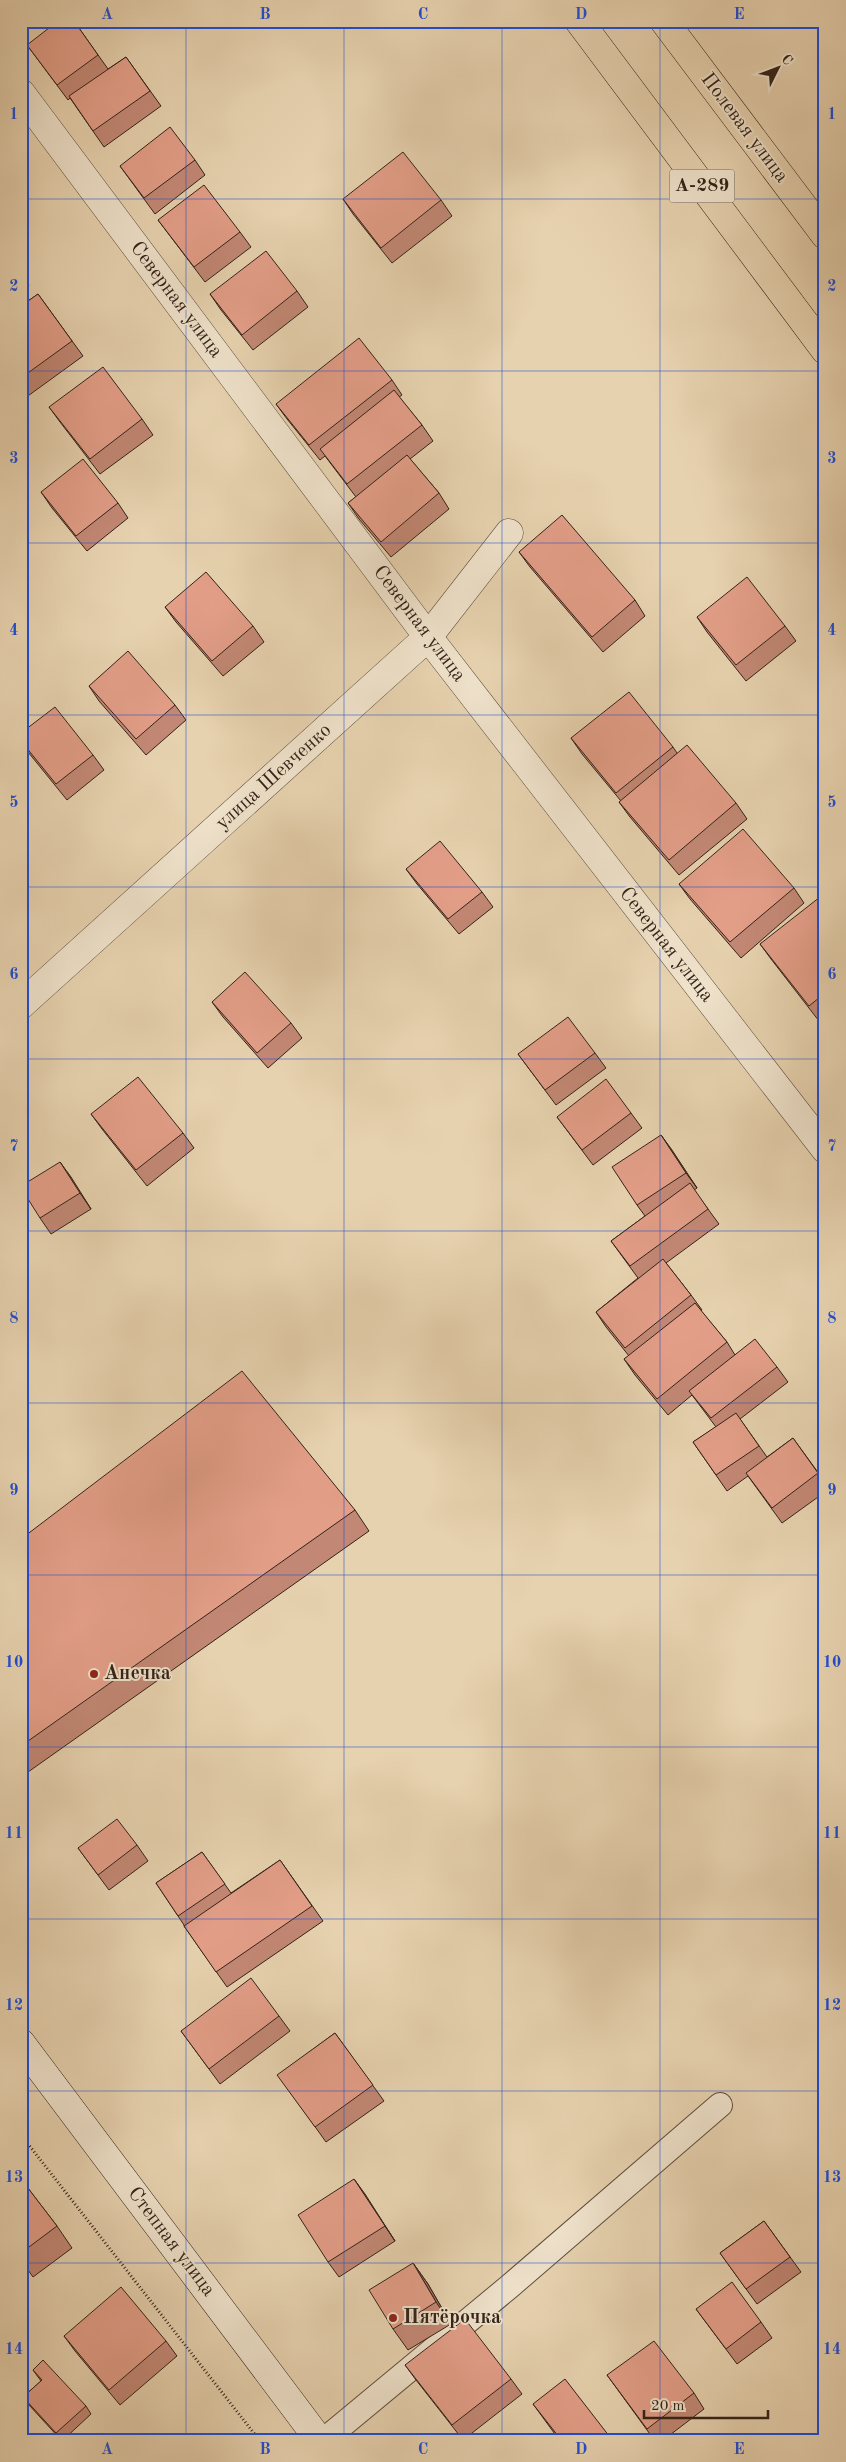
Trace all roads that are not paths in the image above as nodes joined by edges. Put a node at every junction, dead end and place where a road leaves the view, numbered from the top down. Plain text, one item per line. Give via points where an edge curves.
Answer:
1 (579, 21) edge
2 (664, 21) edge
3 (21, 93) edge
4 (825, 235) edge
5 (825, 350) edge
6 (509, 533) dead end
7 (428, 637) junction
8 (21, 1005) edge
9 (825, 1149) edge
10 (21, 2043) edge
11 (720, 2105) dead end
12 (321, 2441) edge

1 - 5 highway, А-289
2 - 4 highway, Полевая улица
3 - 7 street, Северная улица
6 - 7 street, улица Шевченко
7 - 8 street, улица Шевченко
7 - 9 street, Северная улица
10 - 12 street, Степная улица
11 - 12 lane via 510,2286

